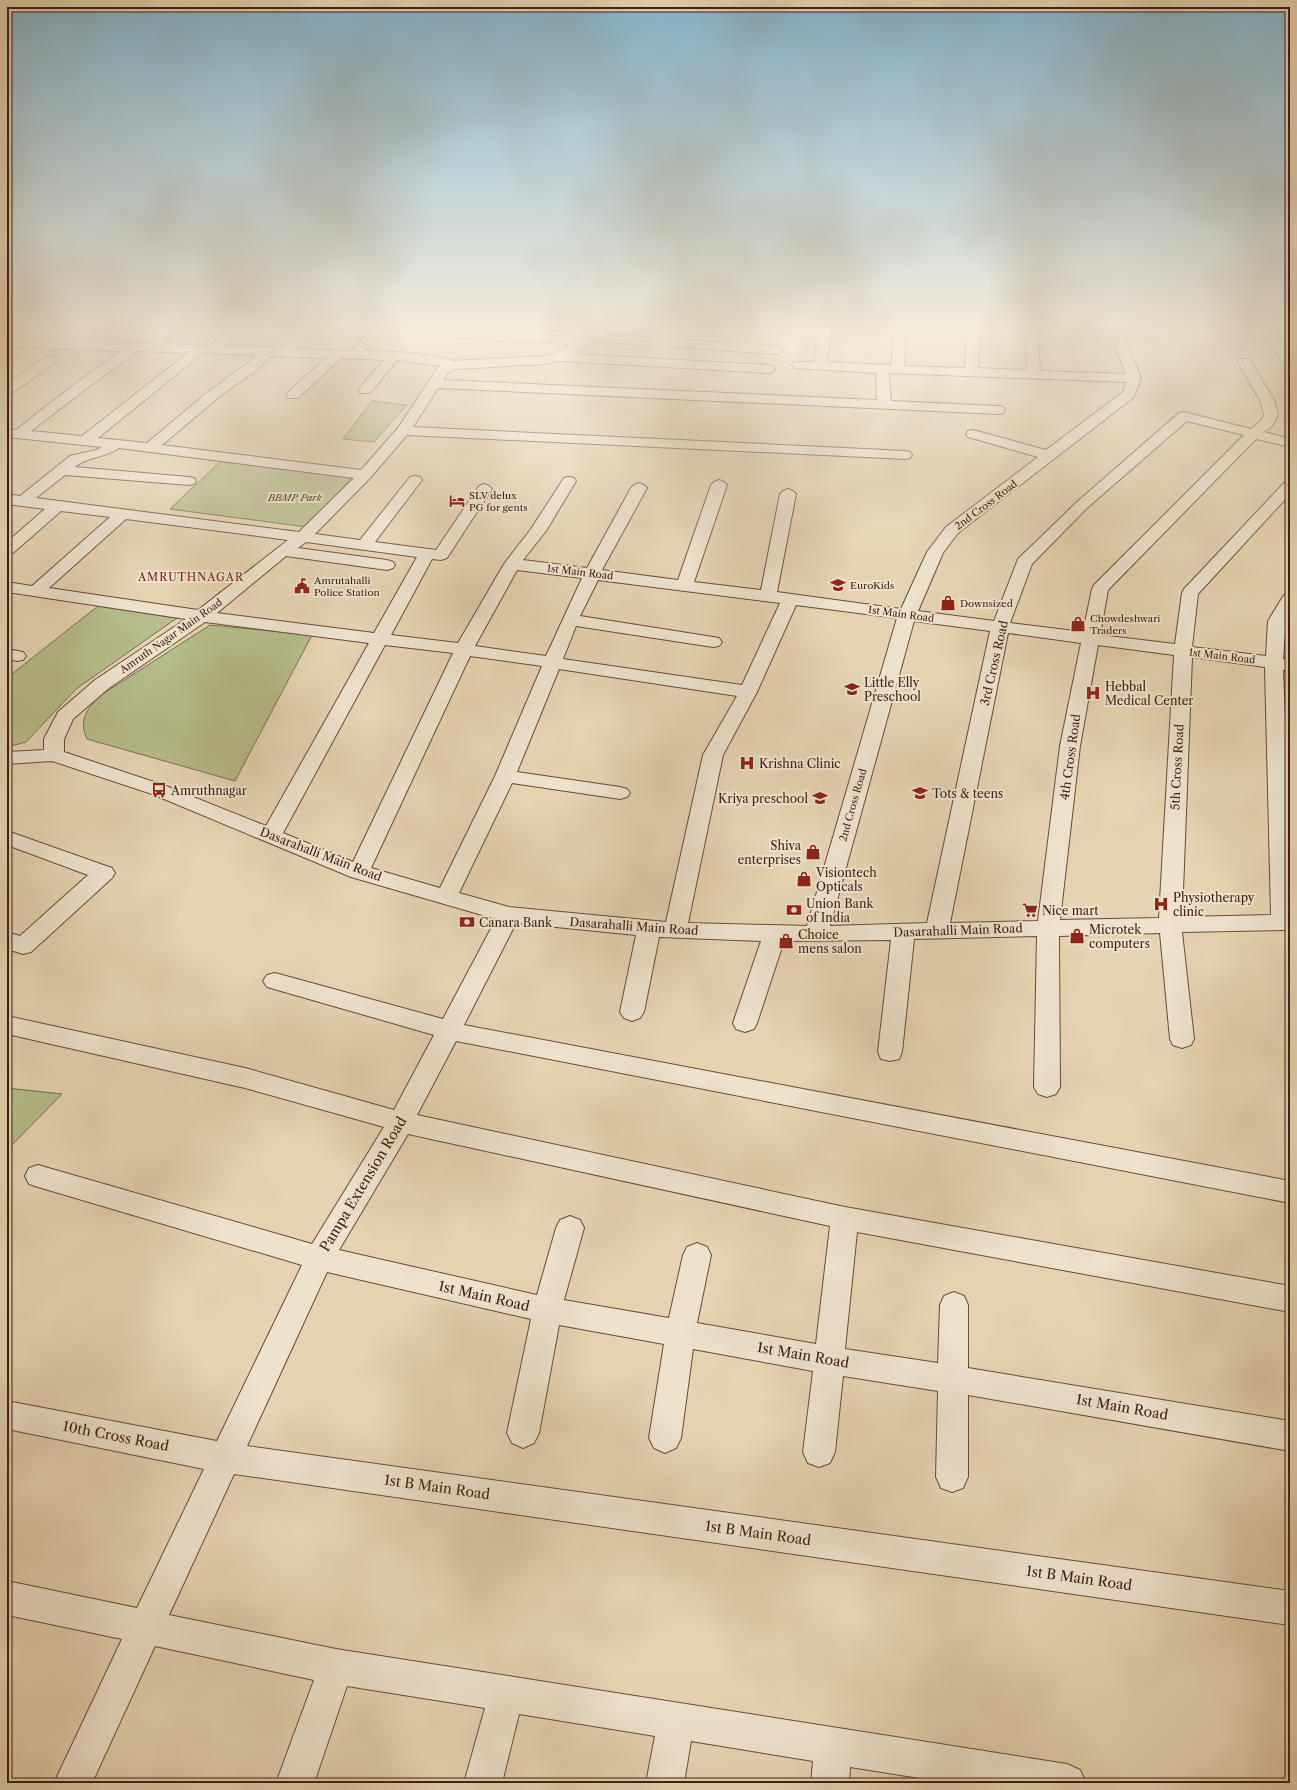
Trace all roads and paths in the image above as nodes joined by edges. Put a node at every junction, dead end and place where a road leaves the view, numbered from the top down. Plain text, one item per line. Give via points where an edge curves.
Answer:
1 (48, 410) edge
2 (127, 410) edge
3 (196, 410) edge
4 (417, 410) edge
5 (987, 410) edge
6 (998, 410) dead end
7 (1109, 410) edge
8 (1270, 410) edge
9 (403, 431) junction
10 (13, 434) edge
11 (973, 434) dead end
12 (1253, 434) junction
13 (85, 441) junction
14 (118, 444) junction
15 (1290, 444) edge
16 (150, 448) junction
17 (904, 455) dead end
18 (1050, 456) junction
19 (62, 470) junction
20 (366, 475) junction
21 (415, 480) dead end
22 (189, 481) dead end
23 (569, 481) dead end
24 (719, 485) dead end
25 (1290, 485) edge
26 (639, 488) dead end
27 (484, 489) dead end
28 (788, 494) dead end
29 (7, 499) edge
30 (23, 501) junction
31 (57, 506) junction
32 (123, 514) junction
33 (303, 538) junction
34 (364, 545) junction
35 (7, 550) edge
36 (283, 551) junction
37 (434, 554) junction
38 (512, 564) junction
39 (387, 566) dead end
40 (592, 574) junction
41 (685, 585) junction
42 (7, 587) edge
43 (36, 591) junction
44 (768, 596) junction
45 (790, 598) junction
46 (1290, 599) edge
47 (907, 615) junction
48 (202, 616) junction
49 (570, 620) junction
50 (1000, 627) junction
51 (379, 638) junction
52 (1090, 639) junction
53 (713, 642) dead end
54 (463, 651) junction
55 (1183, 651) junction
56 (551, 663) junction
57 (1282, 664) edge
58 (748, 692) junction
59 (54, 755) junction
60 (7, 758) edge
61 (505, 776) junction
62 (620, 793) dead end
63 (271, 834) junction
64 (7, 838) edge
65 (359, 872) junction
66 (446, 897) junction
67 (509, 916) junction
68 (1286, 922) edge
69 (1170, 925) junction
70 (649, 928) junction
71 (1048, 928) junction
72 (675, 930) junction
73 (937, 931) junction
74 (903, 932) junction
75 (775, 933) junction
76 (816, 934) junction
77 (7, 940) edge
78 (276, 981) dead end
79 (632, 1012) dead end
80 (745, 1023) dead end
81 (7, 1025) edge
82 (449, 1030) junction
83 (1182, 1039) dead end
84 (890, 1052) dead end
85 (1047, 1086) dead end
86 (401, 1122) junction
87 (38, 1176) dead end
88 (1290, 1192) edge
89 (845, 1218) junction
90 (570, 1228) dead end
91 (697, 1255) dead end
92 (318, 1258) junction
93 (1290, 1299) edge
94 (954, 1305) dead end
95 (547, 1310) junction
96 (680, 1334) junction
97 (830, 1360) junction
98 (953, 1379) junction
99 (7, 1415) edge
100 (523, 1433) dead end
101 (1290, 1436) edge
102 (665, 1438) dead end
103 (819, 1452) dead end
104 (226, 1458) junction
105 (952, 1477) dead end
106 (7, 1598) edge
107 (1290, 1608) edge
108 (147, 1626) junction
109 (336, 1667) junction
110 (506, 1694) junction
111 (676, 1721) junction
112 (833, 1746) junction
113 (998, 1778) edge
114 (73, 1783) edge
115 (295, 1783) edge
116 (483, 1783) edge
117 (665, 1783) edge
118 (830, 1783) edge
119 (1067, 1783) edge

1 - 10 street
2 - 13 street
3 - 16 street
4 - 9 street, Amruth Nagar Main Road
5 - 6 street
7 - 18 street, 2nd Cross Road
8 - 12 street, 4th Cross Road via 1271,415 1267,423
9 - 17 street
9 - 20 street, Amruth Nagar Main Road
10 - 13 street
11 - 18 street
12 - 15 street
12 - 50 street, 3rd Cross Road via 1184,416 1082,505 1024,562
12 - 52 street, 4th Cross Road via 1100,589
13 - 14 street
14 - 16 street
14 - 19 street via 101,453 75,459
16 - 20 street
18 - 47 street, 2nd Cross Road via 952,530 935,552
19 - 22 street
19 - 30 street
20 - 33 street, Amruth Nagar Main Road
21 - 34 street
23 - 38 street via 538,531
24 - 41 street
25 - 55 street, 5th Cross Road via 1190,593
26 - 40 street
27 - 37 street
28 - 44 street
29 - 30 street
30 - 31 street
31 - 32 street
31 - 35 street
32 - 33 street
32 - 43 street
33 - 34 street
33 - 36 street, Amruth Nagar Main Road
34 - 37 street
36 - 39 street
36 - 48 street, Amruth Nagar Main Road
37 - 51 street
38 - 40 street, 1st Main Road
38 - 54 street
40 - 41 street, 1st Main Road
40 - 49 street
41 - 44 street, 1st Main Road
42 - 43 street
43 - 48 street
44 - 45 street, 1st Main Road
45 - 47 street, 1st Main Road
45 - 58 street
46 - 57 street via 1277,621
47 - 50 street, 1st Main Road
47 - 76 street, 2nd Cross Road
48 - 51 street
48 - 59 street, Amruth Nagar Main Road via 102,684 65,716 54,739
49 - 53 street
49 - 56 street
50 - 52 street, 1st Main Road
50 - 73 street, 3rd Cross Road
51 - 54 street
51 - 63 street
52 - 55 street, 1st Main Road
52 - 71 street, 4th Cross Road via 1070,746
54 - 56 street
54 - 65 street
55 - 57 street, 1st Main Road
55 - 69 street, 5th Cross Road
56 - 58 street
56 - 61 street
57 - 68 street
58 - 72 street via 713,755
59 - 60 street, Dasarahalli Main Road
59 - 63 street, Dasarahalli Main Road via 159,790
61 - 62 street
61 - 66 street
63 - 65 street, Dasarahalli Main Road
64 - 77 street via 104,872 23,946
65 - 66 street, Dasarahalli Main Road
66 - 67 street, Dasarahalli Main Road
67 - 70 street, Dasarahalli Main Road
67 - 82 street, Pampa Extension Road
68 - 69 street, Dasarahalli Main Road
69 - 71 street, Dasarahalli Main Road
69 - 83 street, 5th Cross Road
70 - 72 street, Dasarahalli Main Road
70 - 79 street
71 - 73 street, Dasarahalli Main Road
71 - 85 street, 4th Cross Road
72 - 75 street, Dasarahalli Main Road
73 - 74 street, Dasarahalli Main Road
74 - 76 street, Dasarahalli Main Road
74 - 84 street
75 - 76 street, Dasarahalli Main Road
75 - 80 street
78 - 82 street
81 - 86 street via 244,1078
82 - 86 street, Pampa Extension Road
82 - 88 street
86 - 89 street
86 - 92 street, Pampa Extension Road
87 - 92 street, 1st Main Road
89 - 93 street
89 - 97 street
90 - 95 street
91 - 96 street
92 - 95 street, 1st Main Road
92 - 104 street, Pampa Extension Road
94 - 98 street
95 - 96 street, 1st Main Road
95 - 100 street
96 - 97 street, 1st Main Road
96 - 102 street
97 - 98 street, 1st Main Road
97 - 103 street
98 - 101 street, 1st Main Road
98 - 105 street
99 - 104 street, 10th Cross Road
104 - 107 street, 1st B Main Road
104 - 108 street, Pampa Extension Road
106 - 108 street
108 - 109 street
108 - 114 street, Pampa Extension Road
109 - 110 street
109 - 115 street
110 - 111 street
110 - 116 street
111 - 112 street
111 - 117 street
112 - 113 street
112 - 118 street
113 - 119 street

